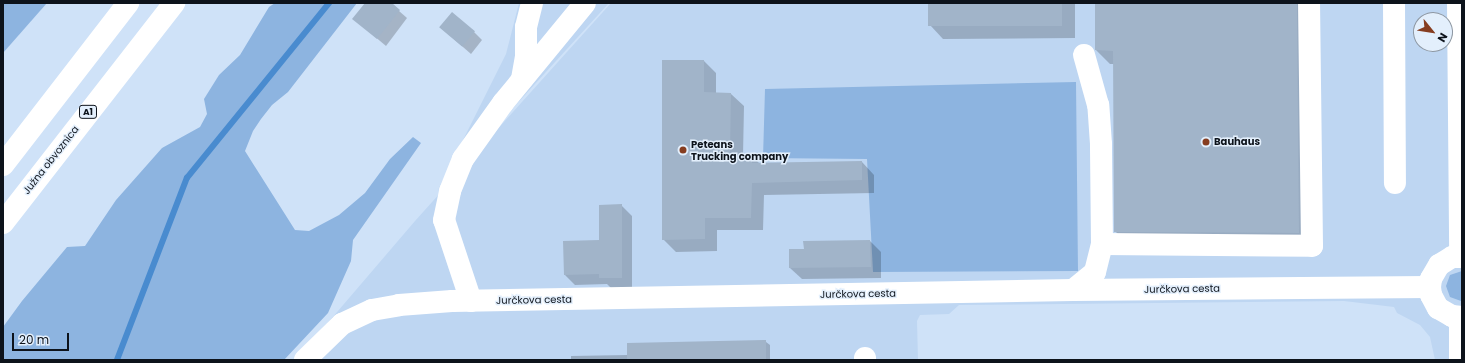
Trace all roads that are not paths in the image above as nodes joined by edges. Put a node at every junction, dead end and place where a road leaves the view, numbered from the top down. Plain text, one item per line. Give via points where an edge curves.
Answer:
1 (128, 3) edge
2 (174, 3) edge
3 (532, 3) edge
4 (585, 3) edge
5 (1309, 3) edge
6 (1394, 3) edge
7 (1458, 3) edge
8 (1084, 55) dead end
9 (521, 80) junction
10 (3, 165) edge
11 (1395, 183) dead end
12 (3, 223) edge
13 (1102, 244) junction
14 (1461, 256) edge
15 (1430, 286) junction
16 (1073, 290) junction
17 (471, 301) junction
18 (1461, 317) edge
19 (305, 360) edge
20 (1460, 360) edge

1 - 10 main road
2 - 12 main road, Južna obvoznica / A1
3 - 9 main road via 526,27 526,56
4 - 9 main road
5 - 13 main road via 1312,246
6 - 11 main road
7 - 14 main road
8 - 13 main road via 1098,105
9 - 17 main road via 463,159 444,220
13 - 16 main road via 1095,272
14 - 15 main road via 1439,265
15 - 16 main road, Jurčkova cesta
15 - 18 main road via 1431,295 1438,308 1452,316
16 - 17 main road, Jurčkova cesta
17 - 19 main road, Jurčkova cesta via 399,305 372,310 342,324
18 - 20 main road

